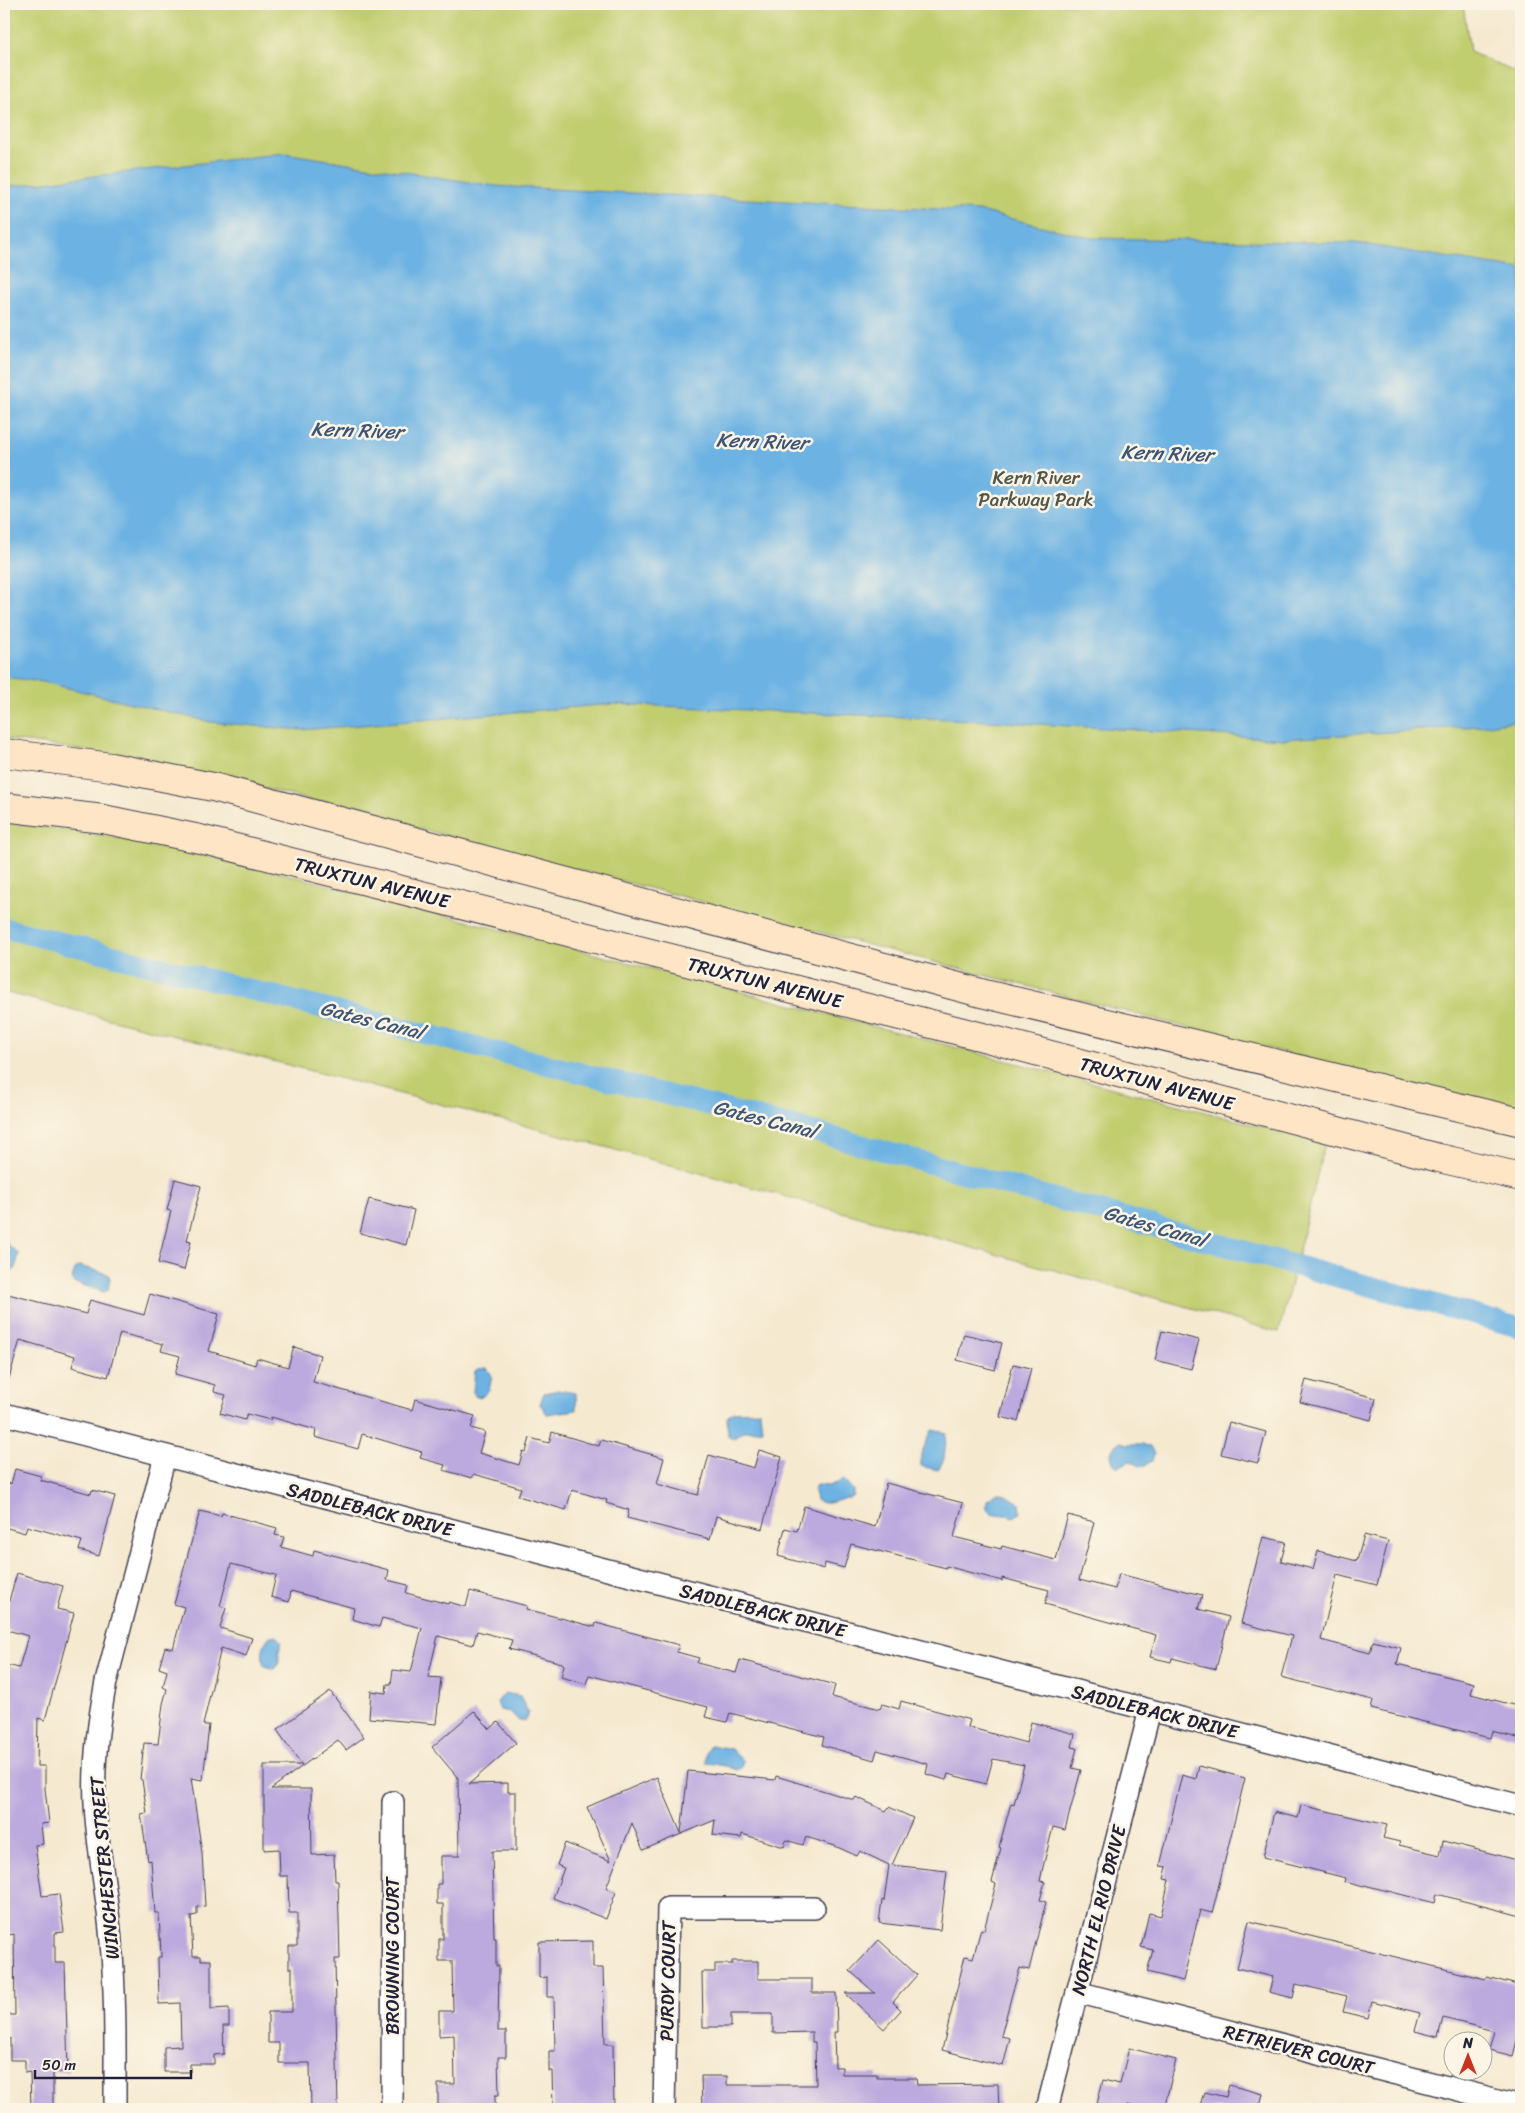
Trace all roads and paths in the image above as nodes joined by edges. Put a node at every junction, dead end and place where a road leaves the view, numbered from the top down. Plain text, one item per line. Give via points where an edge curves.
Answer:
1 (4, 753) edge
2 (4, 807) edge
3 (1521, 1122) edge
4 (1521, 1177) edge
5 (4, 1414) edge
6 (165, 1456) junction
7 (1150, 1710) junction
8 (393, 1802) dead end
9 (1521, 1806) edge
10 (814, 1908) dead end
11 (1077, 1992) junction
12 (1521, 2106) edge
13 (115, 2109) edge
14 (392, 2109) edge
15 (664, 2109) edge
16 (1047, 2109) edge

1 - 3 main road via 111,767 212,787 985,994
2 - 4 main road, TRUXTUN AVENUE via 103,819 200,839
5 - 6 street, SADDLEBACK DRIVE
6 - 7 street, SADDLEBACK DRIVE
6 - 13 street, WINCHESTER STREET via 106,1682 94,1758 95,1804 111,1942
7 - 9 street, SADDLEBACK DRIVE
7 - 11 street, NORTH EL RIO DRIVE
8 - 14 street, BROWNING COURT
10 - 15 street, PURDY COURT via 668,1908
11 - 12 street, RETRIEVER COURT
11 - 16 street, NORTH EL RIO DRIVE

